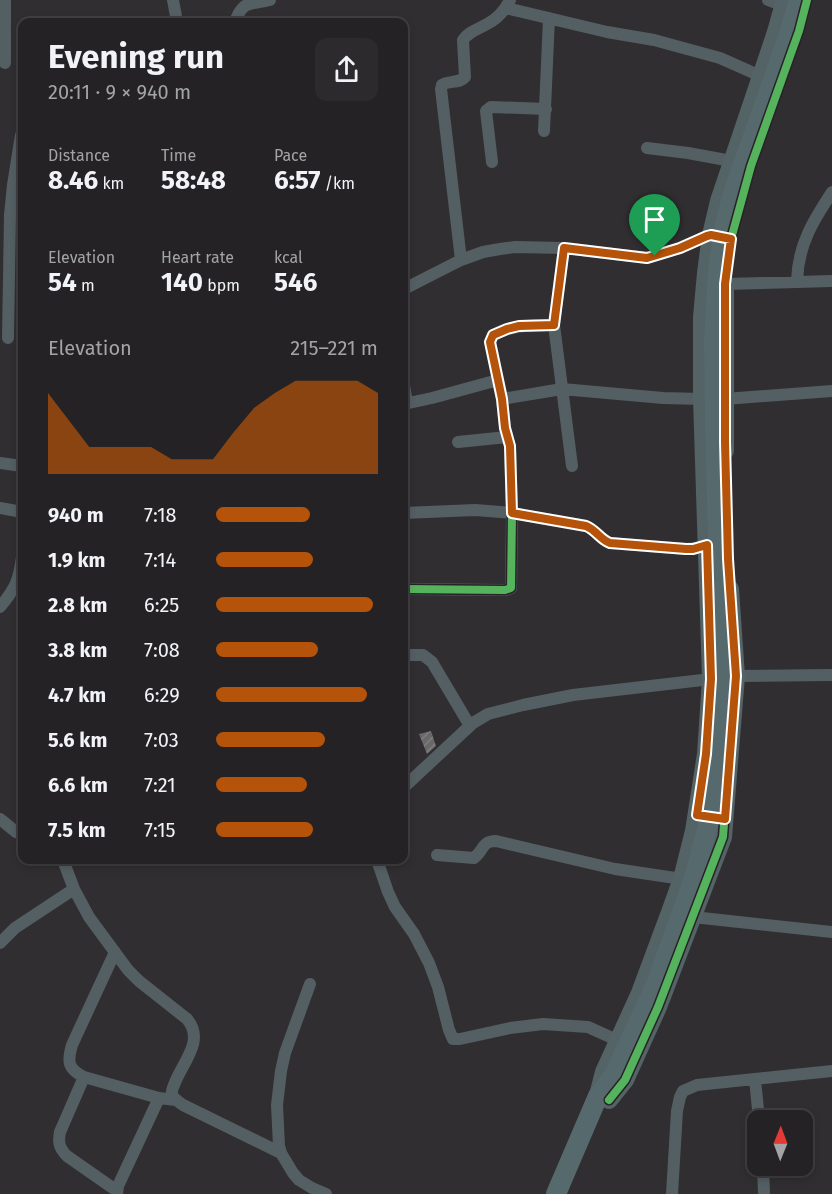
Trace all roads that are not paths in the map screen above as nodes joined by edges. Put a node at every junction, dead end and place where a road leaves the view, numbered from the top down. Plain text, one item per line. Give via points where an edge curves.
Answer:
1 (5, 0) edge
2 (173, 0) edge
3 (270, 0) edge
4 (791, 3) edge
5 (508, 4) edge
6 (176, 18) edge
7 (236, 18) edge
8 (549, 18) junction
9 (5, 63) dead end
10 (761, 76) junction
11 (780, 86) junction
12 (546, 109) junction
13 (544, 131) dead end
14 (647, 148) dead end
15 (18, 154) edge
16 (732, 160) junction
17 (492, 162) dead end
18 (750, 166) junction
19 (832, 192) edge
20 (711, 235) junction
21 (731, 239) junction
22 (564, 248) junction
23 (461, 260) junction
24 (797, 281) junction
25 (832, 281) edge
26 (725, 284) junction
27 (408, 287) edge
28 (554, 325) junction
29 (4, 339) edge
30 (498, 380) junction
31 (562, 389) junction
32 (832, 391) edge
33 (502, 399) junction
34 (702, 399) junction
35 (725, 399) junction
36 (408, 403) edge
37 (507, 437) junction
38 (458, 442) dead end
39 (0, 463) edge
40 (18, 465) edge
41 (572, 466) dead end
42 (0, 508) edge
43 (18, 511) edge
44 (408, 513) edge
45 (512, 513) junction
46 (707, 545) junction
47 (18, 577) edge
48 (408, 589) edge
49 (5, 595) edge
50 (0, 607) edge
51 (408, 655) edge
52 (832, 675) edge
53 (736, 676) junction
54 (711, 679) junction
55 (470, 726) junction
56 (408, 783) edge
57 (697, 815) junction
58 (0, 819) edge
59 (725, 819) junction
60 (18, 833) edge
61 (437, 855) dead end
62 (65, 864) edge
63 (378, 864) edge
64 (681, 879) junction
65 (74, 889) junction
66 (693, 917) junction
67 (832, 932) edge
68 (0, 942) edge
69 (115, 951) junction
70 (310, 984) dead end
71 (618, 1041) junction
72 (832, 1071) edge
73 (84, 1077) junction
74 (755, 1079) junction
75 (159, 1098) junction
76 (604, 1098) junction
77 (176, 1100) junction
78 (758, 1110) edge
79 (281, 1153) junction
80 (763, 1176) edge
81 (117, 1192) edge
82 (326, 1194) edge
83 (556, 1194) edge
84 (568, 1194) edge
85 (672, 1194) edge
86 (764, 1194) edge

1 - 9 street
2 - 6 street
3 - 7 street via 244,5
4 - 10 street
4 - 11 street
4 - 76 main road via 788,37 734,190 718,269 714,428 725,683 708,825 668,952
5 - 8 street
5 - 23 street via 490,23 466,35 465,76 446,82 441,89
8 - 10 street via 720,58
8 - 12 street
10 - 11 street
10 - 16 street
11 - 18 street
12 - 13 street
12 - 17 street via 488,108
14 - 16 street
15 - 29 street via 10,215
16 - 18 street
16 - 20 street
18 - 21 street
19 - 24 street via 800,251
20 - 21 street
20 - 22 street via 647,258
20 - 34 street via 702,317
21 - 26 street
22 - 23 street via 516,247
22 - 28 street
23 - 27 street
24 - 25 street
24 - 26 street
26 - 35 street
28 - 30 street via 519,326 493,335 490,346
28 - 31 street
30 - 33 street
30 - 36 street
31 - 33 street
31 - 34 street
31 - 41 street
32 - 35 street
33 - 37 street
34 - 46 street
35 - 53 street via 728,559
37 - 38 street
37 - 45 street
39 - 40 street
42 - 43 street
44 - 45 street
45 - 46 street via 586,526 610,543 686,549
45 - 48 street via 511,588
46 - 54 street
47 - 49 street
49 - 50 street
51 - 55 street via 429,658
52 - 53 street
53 - 59 street
54 - 55 street via 546,700 501,710
54 - 57 street
55 - 56 street
57 - 59 street
57 - 64 street
58 - 60 street
59 - 66 street via 723,837
61 - 64 street via 474,858 485,844 496,841 615,869
62 - 65 street
63 - 71 street via 395,907 429,963 453,1039 543,1024 588,1027
64 - 71 street
65 - 68 street
65 - 69 street
66 - 67 street
66 - 76 street via 625,1080
69 - 73 street via 69,1056 75,1072
69 - 77 street via 133,976 192,1025 194,1043 172,1089
70 - 79 street via 281,1071 277,1105
71 - 76 street via 604,1072
72 - 74 street
73 - 75 street
73 - 81 street via 60,1132 61,1150
74 - 78 street
74 - 85 street via 697,1085 683,1091 677,1112
75 - 77 street
75 - 81 street
76 - 83 main road
76 - 84 main road
77 - 79 street
79 - 82 street via 299,1180
80 - 86 street

